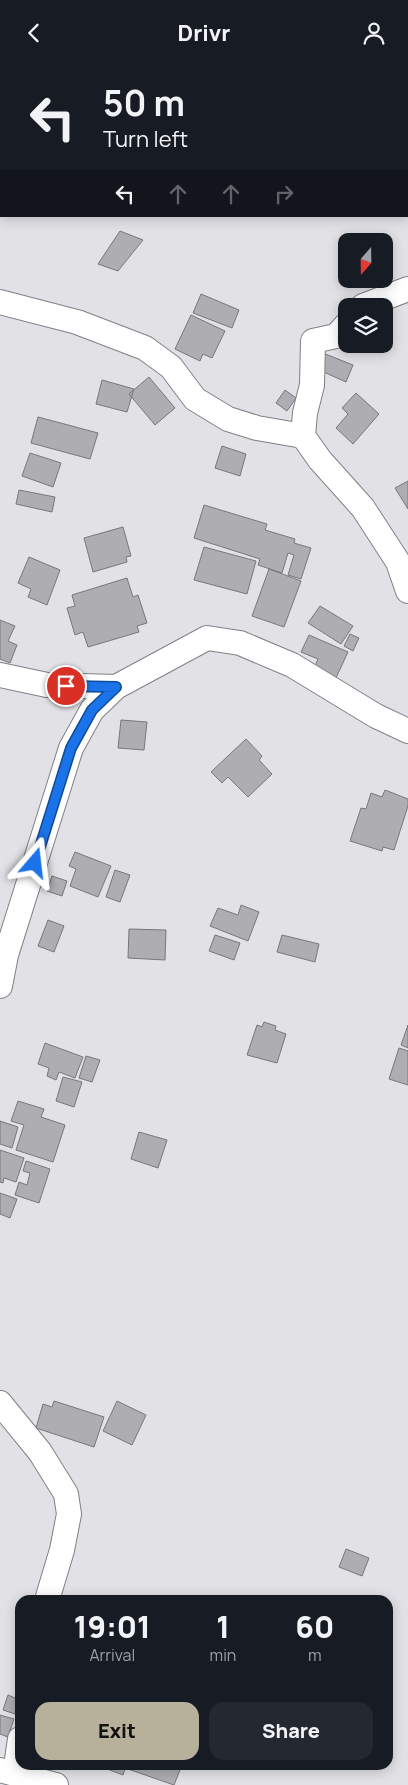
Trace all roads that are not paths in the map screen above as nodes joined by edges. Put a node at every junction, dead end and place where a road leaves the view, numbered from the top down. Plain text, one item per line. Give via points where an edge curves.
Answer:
1 (408, 289) edge
2 (384, 298) edge
3 (0, 302) edge
4 (338, 334) edge
5 (303, 436) junction
6 (408, 591) edge
7 (0, 675) edge
8 (116, 687) junction
9 (408, 731) edge
10 (0, 986) edge
11 (0, 1403) edge
12 (48, 1595) edge
13 (15, 1752) edge
14 (7, 1772) edge
15 (56, 1785) edge

1 - 2 street
3 - 5 street via 77,322 145,348 171,367 195,399 228,419
4 - 5 street via 313,341 312,385
5 - 6 street via 363,508 398,562
7 - 8 street via 47,685
8 - 9 street via 207,638 240,643 292,665 376,716
8 - 10 street via 92,710 71,748 6,955
11 - 12 street via 40,1452 66,1494 69,1514
13 - 14 street
14 - 15 street

